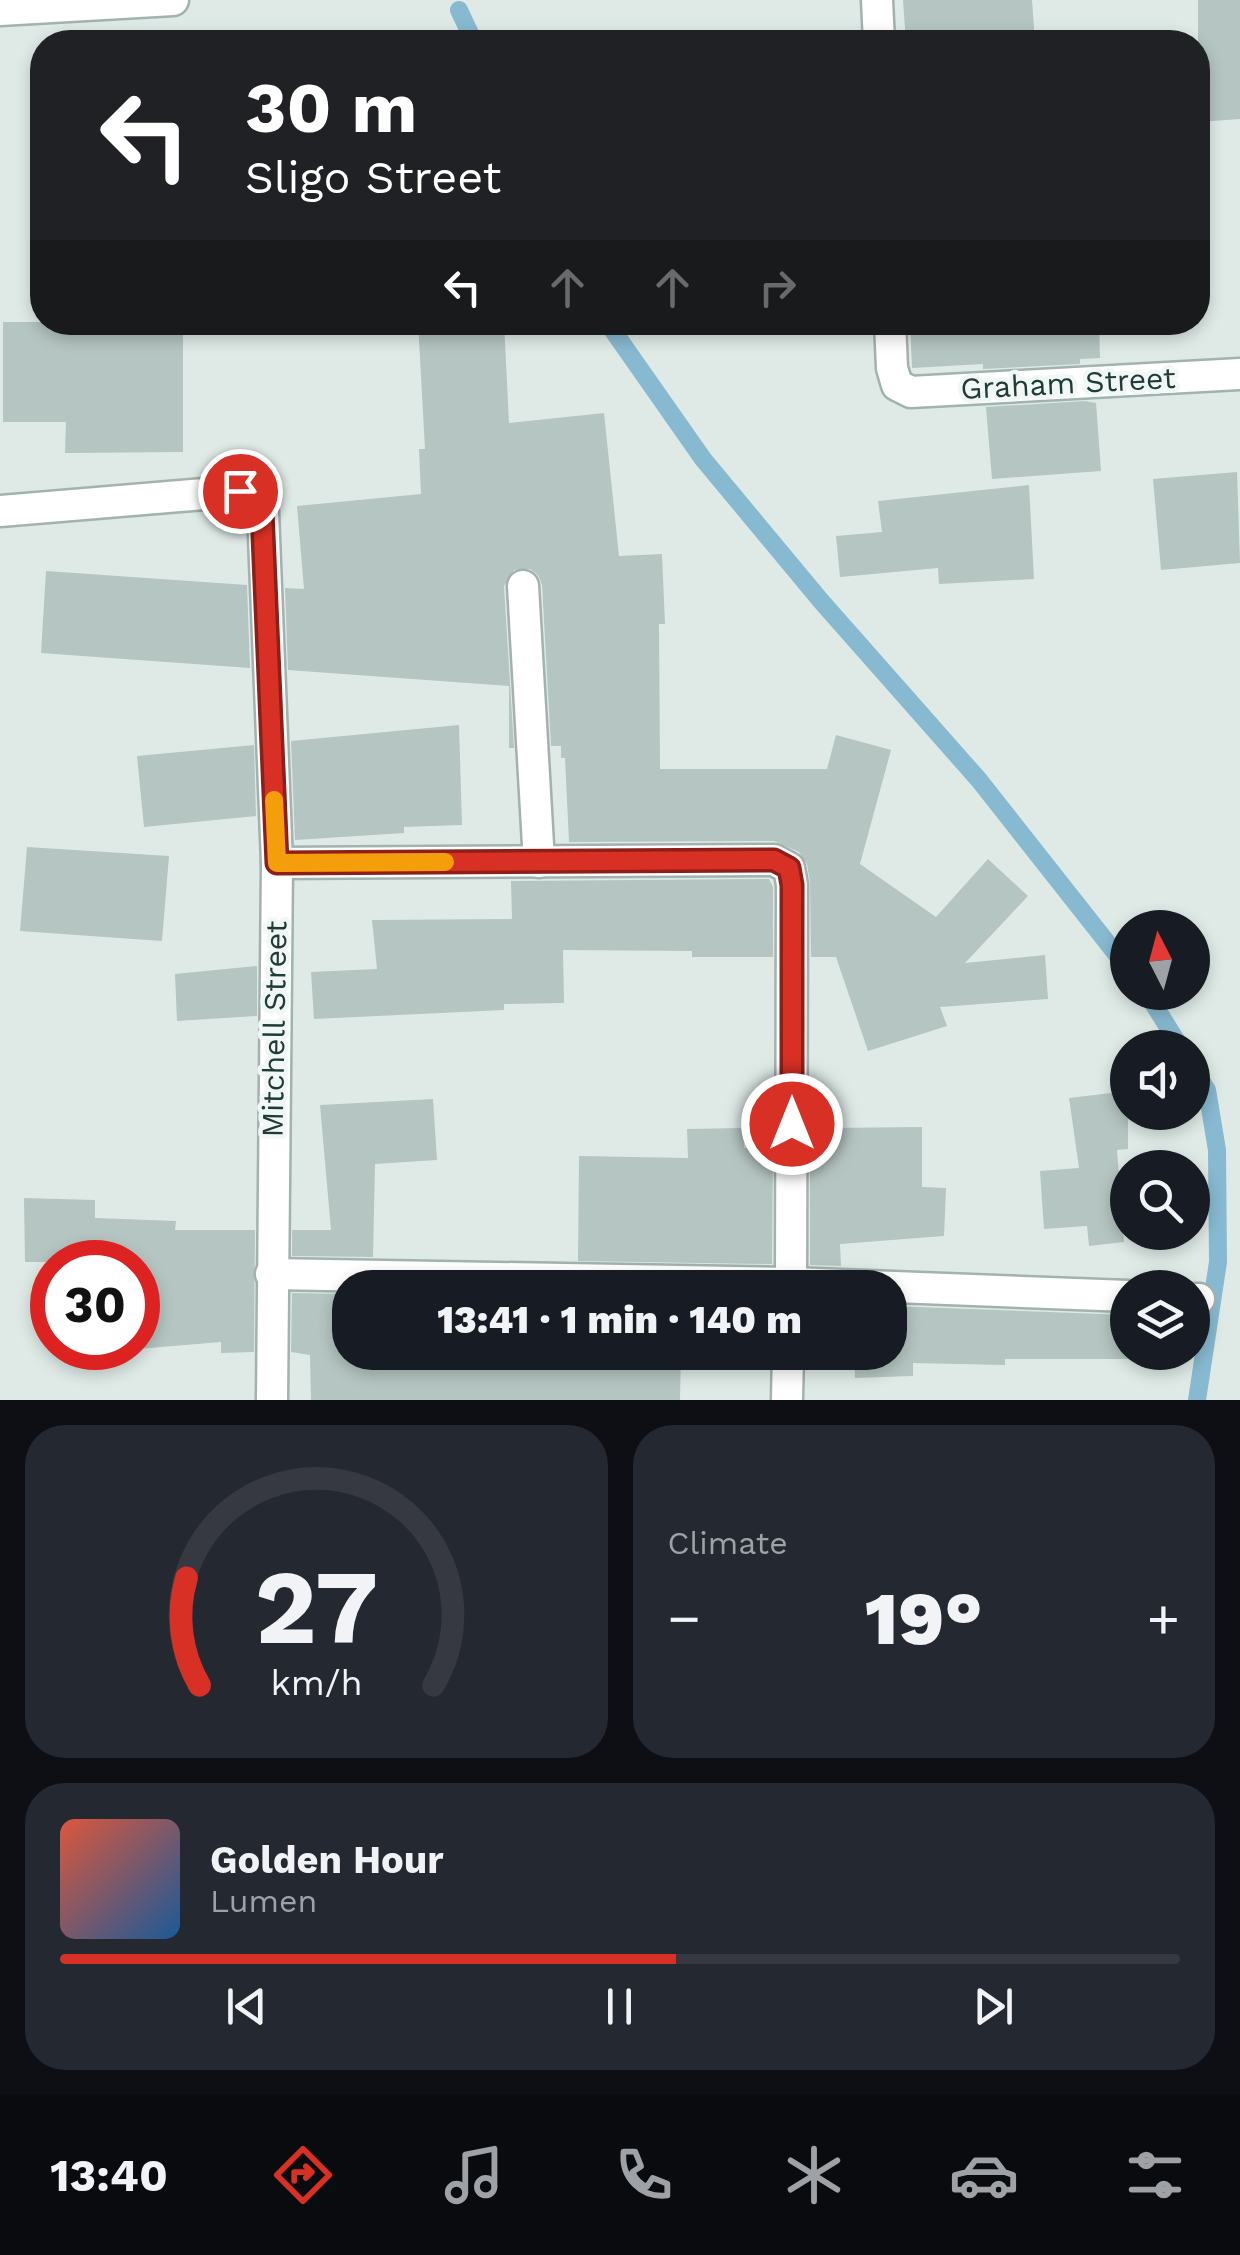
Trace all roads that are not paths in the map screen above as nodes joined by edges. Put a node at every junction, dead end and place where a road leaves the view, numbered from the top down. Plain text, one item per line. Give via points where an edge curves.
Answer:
1 (173, 0) edge
2 (877, 0) edge
3 (0, 10) edge
4 (878, 30) edge
5 (891, 335) edge
6 (1240, 374) edge
7 (0, 511) edge
8 (523, 586) dead end
9 (539, 862) junction
10 (277, 863) junction
11 (791, 1270) edge
12 (271, 1274) junction
13 (332, 1275) edge
14 (907, 1289) edge
15 (1110, 1295) edge
16 (788, 1370) edge
17 (272, 1400) edge
18 (787, 1400) edge

1 - 3 street
2 - 4 street
5 - 6 street, Graham Street via 897,385 912,392
7 - 10 street, Mitchell Street via 240,491 255,496 262,512
8 - 9 street
9 - 10 street
9 - 11 street via 774,860 789,868
10 - 12 street, Mitchell Street
12 - 13 street
12 - 17 street, Mitchell Street
14 - 15 street
16 - 18 street

